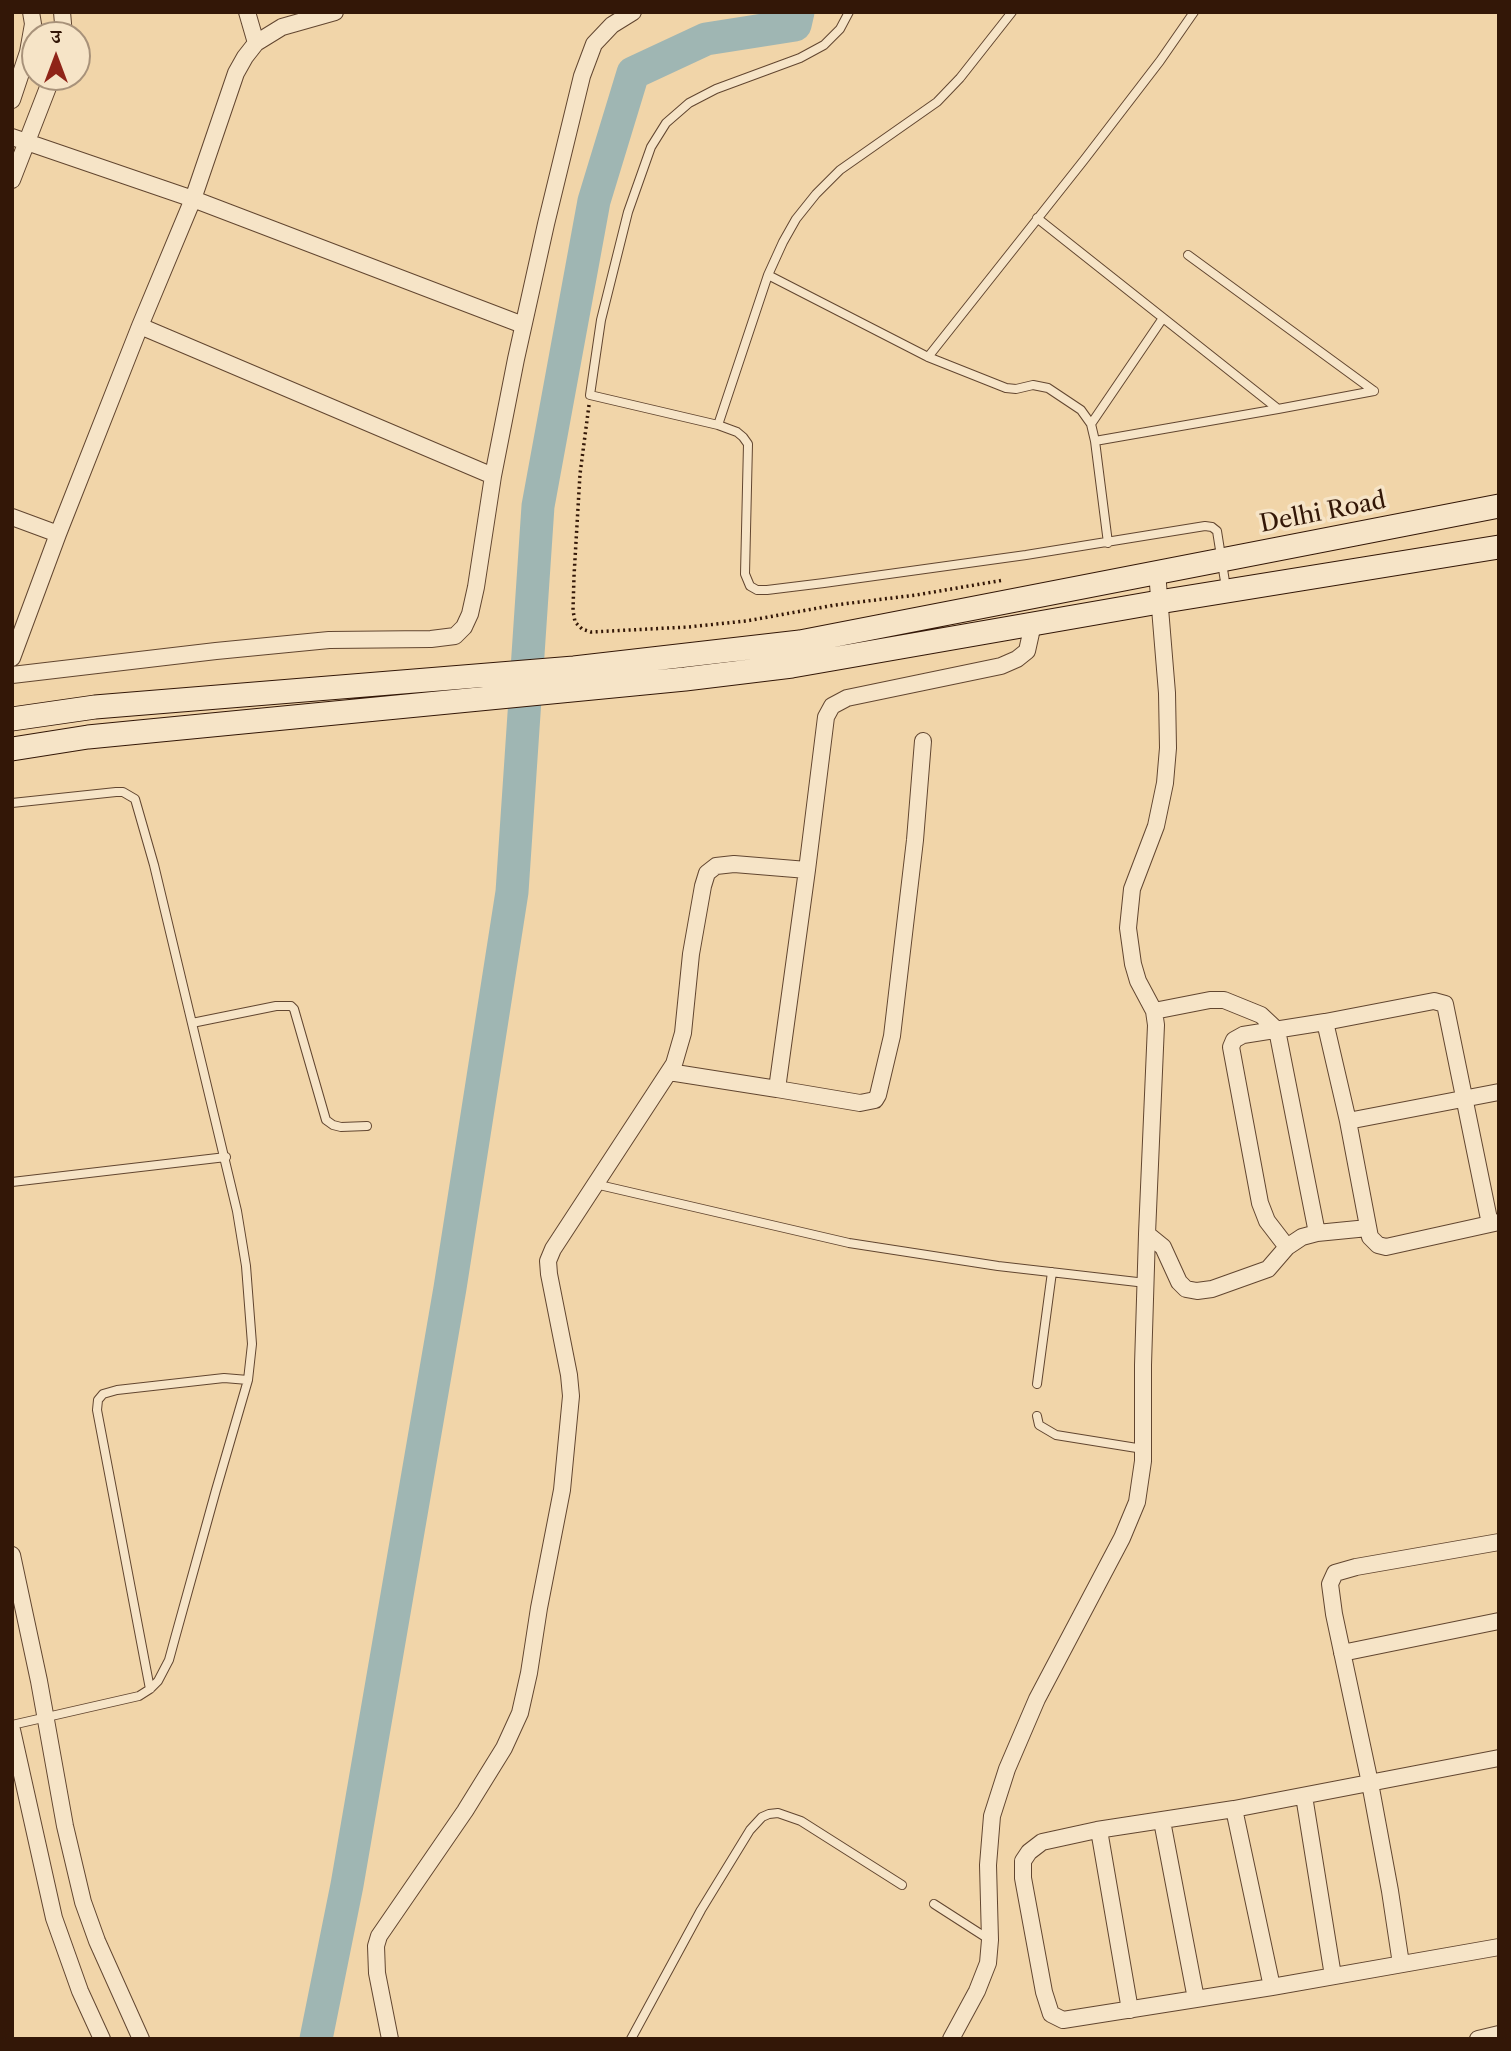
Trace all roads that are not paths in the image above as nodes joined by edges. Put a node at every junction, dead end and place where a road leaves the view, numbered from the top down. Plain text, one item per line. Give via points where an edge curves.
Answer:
1 (31, 12) edge
2 (247, 12) edge
3 (335, 12) edge
4 (633, 12) edge
5 (849, 12) edge
6 (1012, 12) edge
7 (1194, 12) edge
8 (256, 43) junction
9 (45, 91) edge
10 (12, 100) edge
11 (20, 140) edge
12 (12, 180) edge
13 (193, 200) junction
14 (1037, 218) junction
15 (1188, 255) dead end
16 (768, 275) junction
17 (1163, 318) junction
18 (523, 325) junction
19 (140, 326) junction
20 (928, 357) junction
21 (1278, 409) junction
22 (1091, 424) junction
23 (718, 425) junction
24 (1095, 441) junction
25 (493, 475) junction
26 (1499, 506) edge
27 (12, 517) edge
28 (58, 534) junction
29 (1108, 543) junction
30 (1499, 547) edge
31 (1222, 559) junction
32 (1157, 572) junction
33 (1227, 591) junction
34 (1159, 602) junction
35 (1032, 624) junction
36 (12, 658) edge
37 (12, 675) edge
38 (574, 678) junction
39 (12, 719) edge
40 (923, 741) dead end
41 (12, 750) edge
42 (12, 803) edge
43 (807, 870) junction
44 (1154, 1011) junction
45 (1325, 1022) junction
46 (192, 1023) junction
47 (1278, 1030) junction
48 (669, 1072) junction
49 (777, 1089) junction
50 (1499, 1091) edge
51 (1465, 1097) junction
52 (1348, 1121) junction
53 (367, 1126) dead end
54 (226, 1157) junction
55 (12, 1182) edge
56 (596, 1184) junction
57 (1494, 1223) edge
58 (1368, 1228) junction
59 (1317, 1233) junction
60 (1147, 1234) junction
61 (1287, 1247) junction
62 (1052, 1272) junction
63 (1146, 1283) junction
64 (248, 1380) junction
65 (1037, 1384) dead end
66 (1037, 1416) dead end
67 (1143, 1449) junction
68 (1499, 1542) edge
69 (12, 1555) edge
70 (1499, 1620) edge
71 (1342, 1653) junction
72 (150, 1689) junction
73 (46, 1717) junction
74 (12, 1728) edge
75 (1499, 1758) edge
76 (1370, 1783) junction
77 (1304, 1796) junction
78 (1234, 1810) junction
79 (1161, 1821) junction
80 (1099, 1830) junction
81 (902, 1885) dead end
82 (934, 1904) dead end
83 (990, 1940) junction
84 (1499, 1947) edge
85 (1401, 1964) junction
86 (1333, 1976) junction
87 (1272, 1987) junction
88 (1196, 1999) junction
89 (1130, 2010) junction
90 (1499, 2034) edge
91 (102, 2039) edge
92 (141, 2039) edge
93 (390, 2039) edge
94 (631, 2039) edge
95 (951, 2039) edge
96 (1478, 2039) edge

1 - 10 street via 27,52
2 - 8 street
3 - 8 street via 282,27
4 - 18 street via 594,44 582,76
5 - 23 lane via 824,45 716,89 689,103 666,123 651,148 628,212 601,320 590,395
6 - 16 lane via 937,102 840,170 816,194 789,230
7 - 14 lane
8 - 13 street via 236,73
9 - 11 street
11 - 12 street
11 - 13 street
13 - 18 street
13 - 19 street
14 - 17 lane
14 - 20 lane
15 - 21 lane via 1374,391
16 - 20 lane
16 - 23 lane
17 - 21 lane
17 - 22 lane
18 - 25 street
19 - 25 street
19 - 28 street
20 - 22 lane via 1006,388 1048,388 1080,410
21 - 24 lane
22 - 24 lane
23 - 29 lane via 737,432 748,444 744,561 747,581 757,590
24 - 29 lane
25 - 37 street via 470,614 455,636 330,640
26 - 31 main road, Delhi Road
27 - 28 street
28 - 36 street
29 - 31 lane via 1212,527 1217,531
30 - 33 main road
31 - 32 main road, Delhi Road
31 - 33 lane
32 - 34 street
32 - 38 main road, Delhi Road via 800,642
33 - 34 main road
34 - 35 main road
34 - 44 street via 1167,693 1165,783 1156,826 1132,890 1128,928 1135,972
35 - 38 main road via 792,666 685,679
35 - 43 street via 1027,651 1001,666 846,698 832,706 826,717
38 - 39 main road via 458,676 96,707
38 - 41 main road via 458,701 88,737
40 - 49 street via 892,1036 878,1095 860,1103
42 - 46 lane via 116,792 135,799
43 - 48 street via 734,864 716,866 707,873 691,954 683,1033
43 - 49 street
44 - 47 street via 1224,999 1262,1015
44 - 60 street
45 - 47 street
45 - 51 street via 1445,1004
45 - 52 street
46 - 53 lane via 290,1006 326,1119 341,1127
46 - 54 lane
47 - 59 street
47 - 61 street via 1242,1035 1231,1047 1260,1203 1267,1222
48 - 49 street
48 - 56 street
50 - 51 street
51 - 52 street
51 - 57 street
52 - 58 street
54 - 55 lane
54 - 64 lane via 246,1266 252,1345
56 - 62 lane via 849,1243
56 - 93 street via 548,1261 569,1375 570,1418 562,1490 520,1713 465,1811 379,1937 377,1973
57 - 58 street via 1386,1247 1370,1237
58 - 59 street
59 - 61 street
60 - 61 street via 1163,1247 1179,1282 1197,1291 1258,1274
60 - 63 street
62 - 63 lane
62 - 65 lane
63 - 67 street
64 - 72 lane via 169,1660
64 - 72 lane via 225,1378 117,1390 98,1400
66 - 67 lane via 1040,1425 1056,1436
67 - 83 street via 1137,1502 1037,1699 992,1816
68 - 71 street via 1335,1573 1330,1584
69 - 73 street
70 - 71 street
71 - 76 street
72 - 73 lane via 139,1696
73 - 74 lane
73 - 92 street via 83,1902
74 - 91 street via 54,1918
75 - 76 street
76 - 77 street
76 - 85 street
77 - 78 street
77 - 86 street
78 - 79 street
78 - 87 street
79 - 80 street
79 - 88 street
80 - 89 street
80 - 89 street via 1042,1842 1029,1852 1023,1861 1025,1896 1051,2014 1063,2020
81 - 94 lane via 801,1821 778,1813 762,1817 701,1910
82 - 83 lane
83 - 95 street via 988,1963 977,1991
84 - 85 street
85 - 86 street
86 - 87 street
87 - 88 street
88 - 89 street
90 - 96 street

